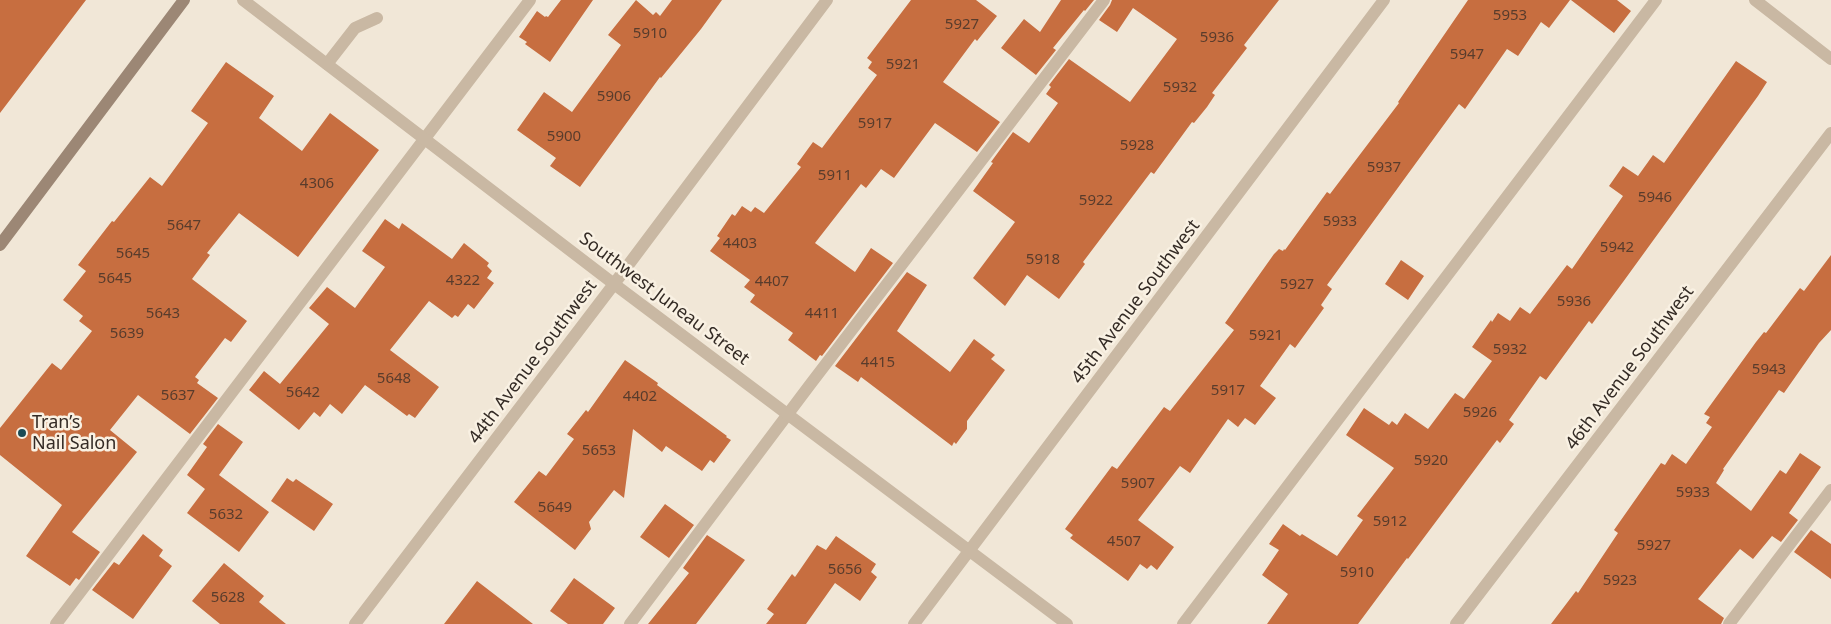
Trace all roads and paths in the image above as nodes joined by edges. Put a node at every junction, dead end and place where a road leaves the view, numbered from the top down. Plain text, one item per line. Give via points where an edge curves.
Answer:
1 (184, 0) edge
2 (242, 0) edge
3 (530, 0) edge
4 (827, 0) edge
5 (1104, 0) edge
6 (1384, 0) edge
7 (1656, 0) edge
8 (1755, 0) edge
9 (377, 18) dead end
10 (1831, 58) edge
11 (327, 64) junction
12 (1831, 133) edge
13 (425, 138) junction
14 (1, 241) edge
15 (614, 284) junction
16 (789, 414) junction
17 (1831, 490) edge
18 (970, 551) junction
19 (56, 624) edge
20 (355, 624) edge
21 (630, 624) edge
22 (914, 624) edge
23 (1067, 624) edge
24 (1183, 624) edge
25 (1456, 624) edge
26 (1729, 624) edge

1 - 14 main road
2 - 11 street, Southwest Juneau Street
3 - 13 street
4 - 15 street, 44th Avenue Southwest
5 - 16 street
6 - 18 street, 45th Avenue Southwest
7 - 24 street
8 - 10 street
9 - 11 street via 355,28
11 - 13 street, Southwest Juneau Street
12 - 25 street, 46th Avenue Southwest
13 - 15 street, Southwest Juneau Street
13 - 19 street
15 - 16 street, Southwest Juneau Street
15 - 20 street, 44th Avenue Southwest
16 - 18 street, Southwest Juneau Street
16 - 21 street
17 - 26 street
18 - 22 street, 45th Avenue Southwest
18 - 23 street, Southwest Juneau Street

